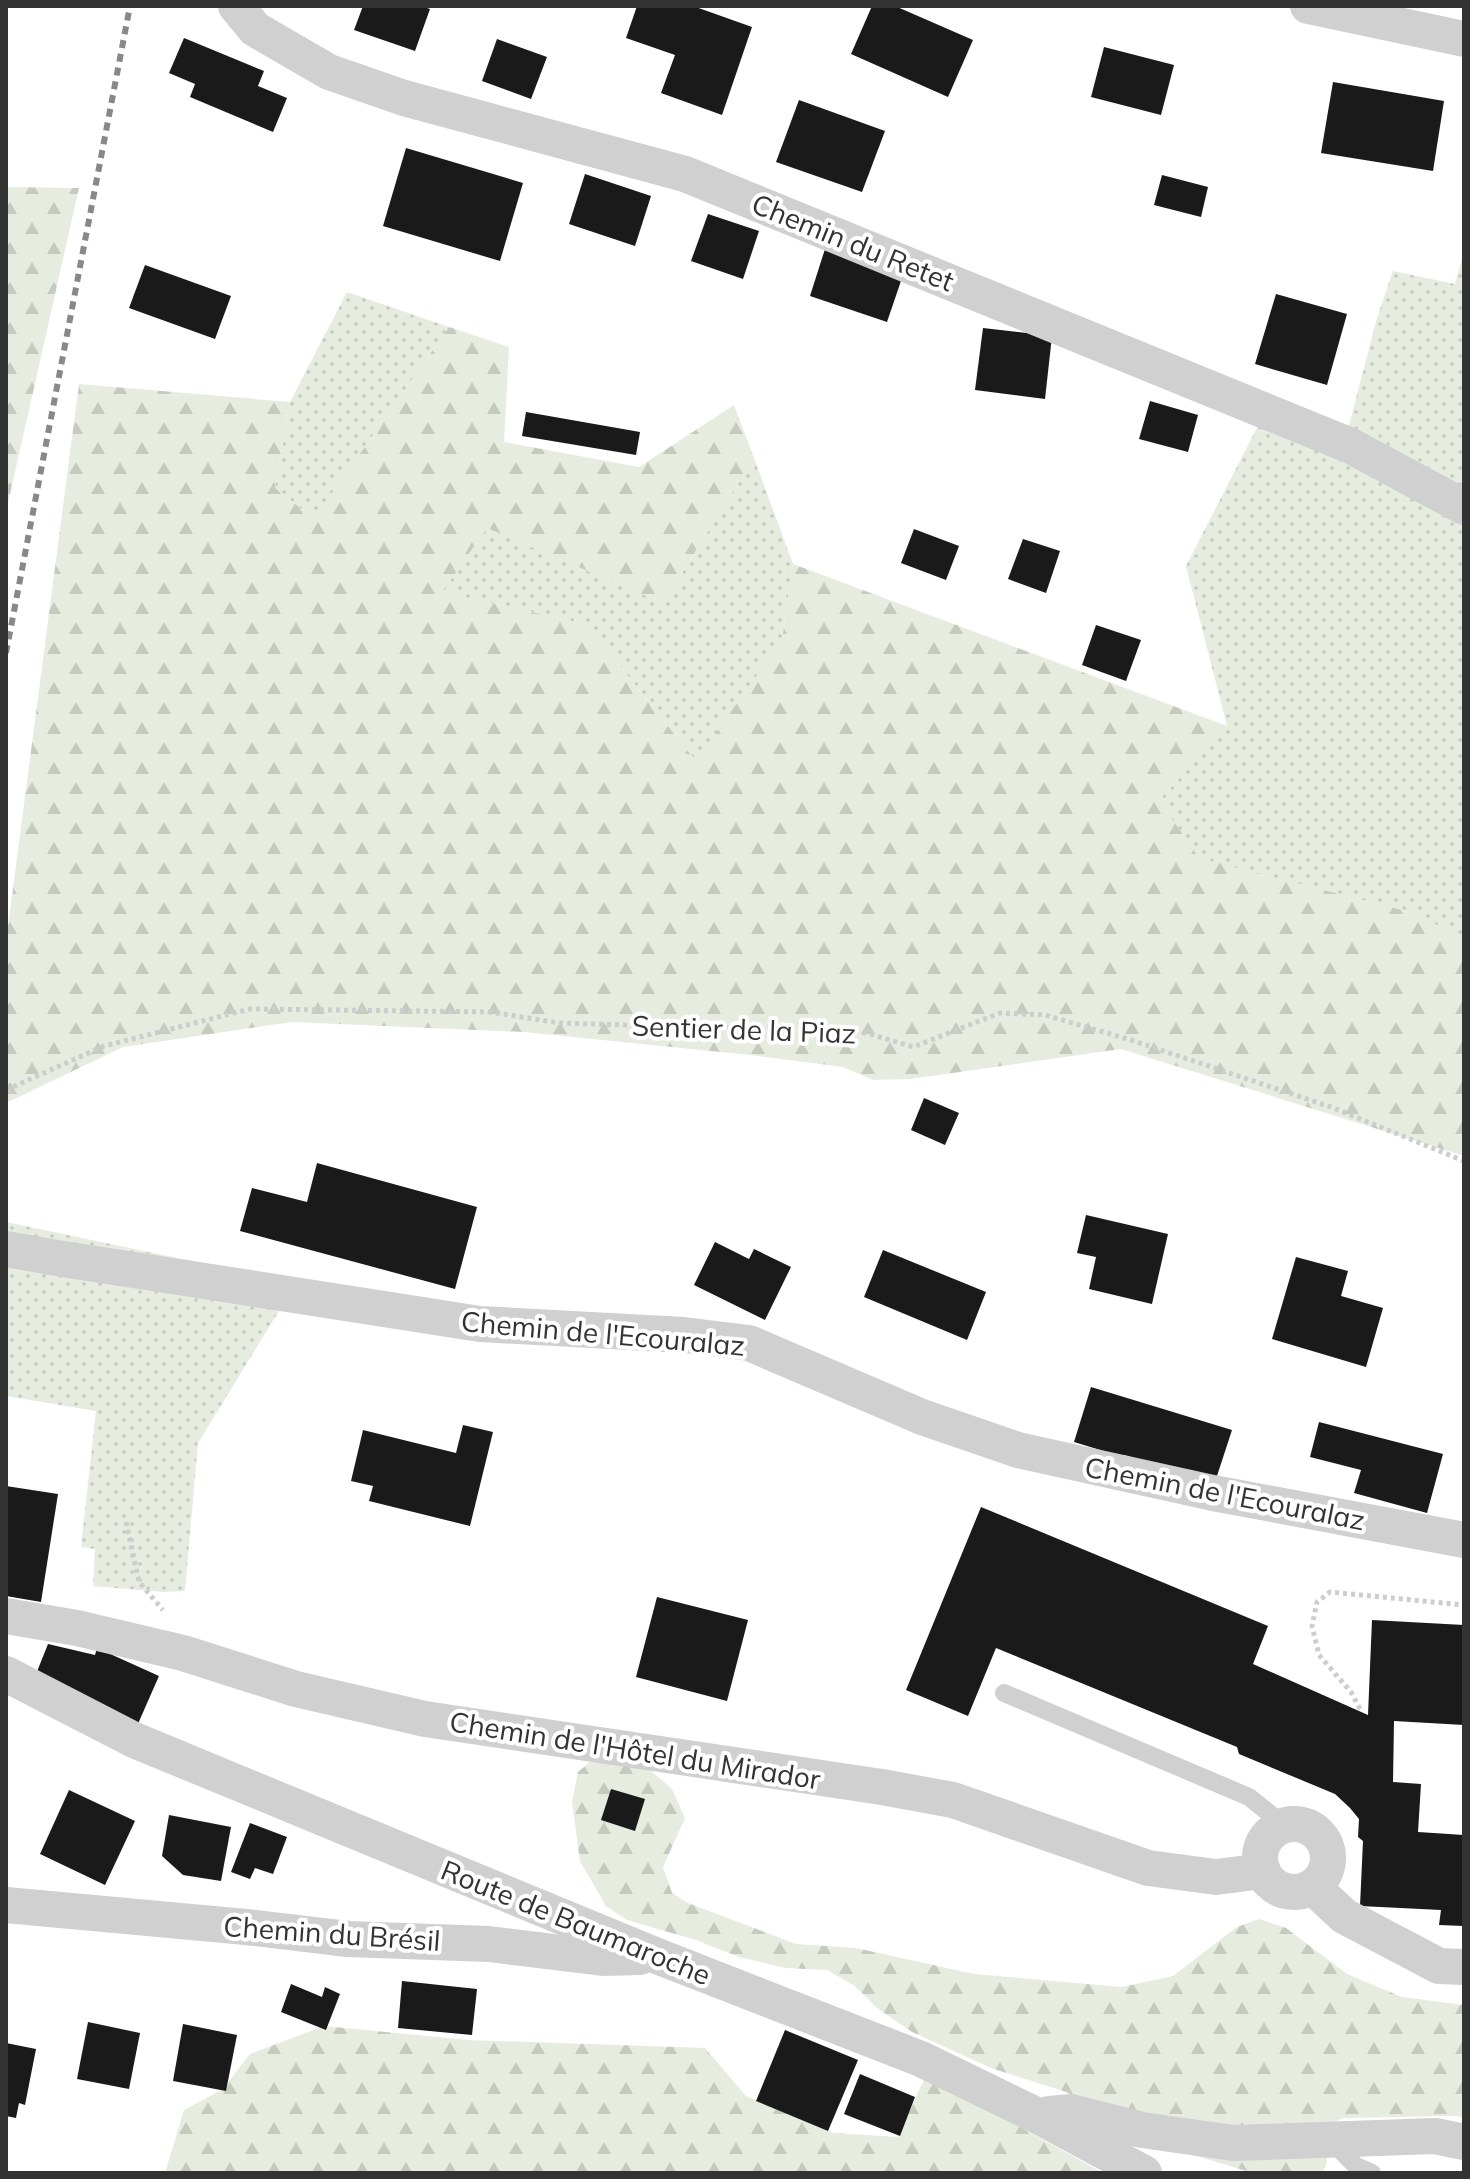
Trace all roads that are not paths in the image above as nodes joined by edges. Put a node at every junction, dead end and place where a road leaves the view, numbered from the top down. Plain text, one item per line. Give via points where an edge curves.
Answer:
1 (236, 6) edge
2 (1308, 6) edge
3 (1464, 39) edge
4 (1464, 507) edge
5 (6, 1249) edge
6 (1464, 1540) edge
7 (6, 1616) edge
8 (6, 1674) edge
9 (1004, 1693) dead end
10 (1284, 1825) junction
11 (1263, 1871) junction
12 (1313, 1887) junction
13 (6, 1905) edge
14 (657, 1956) junction
15 (1464, 1967) edge
16 (1036, 2115) junction
17 (1329, 2139) junction
18 (1464, 2142) edge
19 (1144, 2173) edge
20 (1372, 2173) edge

1 - 4 street, Chemin du Retet via 255,29 329,72 404,98 685,174 1351,446
2 - 3 street
5 - 6 street, Chemin de l'Ecouralaz via 480,1324 749,1343 922,1417 1018,1450
7 - 11 street, Chemin de l'Hôtel du Mirador via 183,1653 296,1689 425,1719 953,1800 1148,1868 1216,1877
8 - 14 street, Route de Baumaroche via 134,1740
9 - 10 lane via 1249,1797
10 - 11 street via 1261,1849
10 - 12 street via 1306,1826 1323,1838 1327,1870
11 - 12 street via 1285,1891
12 - 15 street via 1344,1916 1439,1966
13 - 14 street, Chemin du Brésil via 348,1939 489,1944 603,1958
14 - 16 street, Route de Baumaroche via 921,2059
16 - 17 street via 1071,2112 1142,2130 1233,2143
16 - 19 street, Route de Baumaroche
17 - 18 street via 1435,2136
17 - 20 lane via 1356,2166

